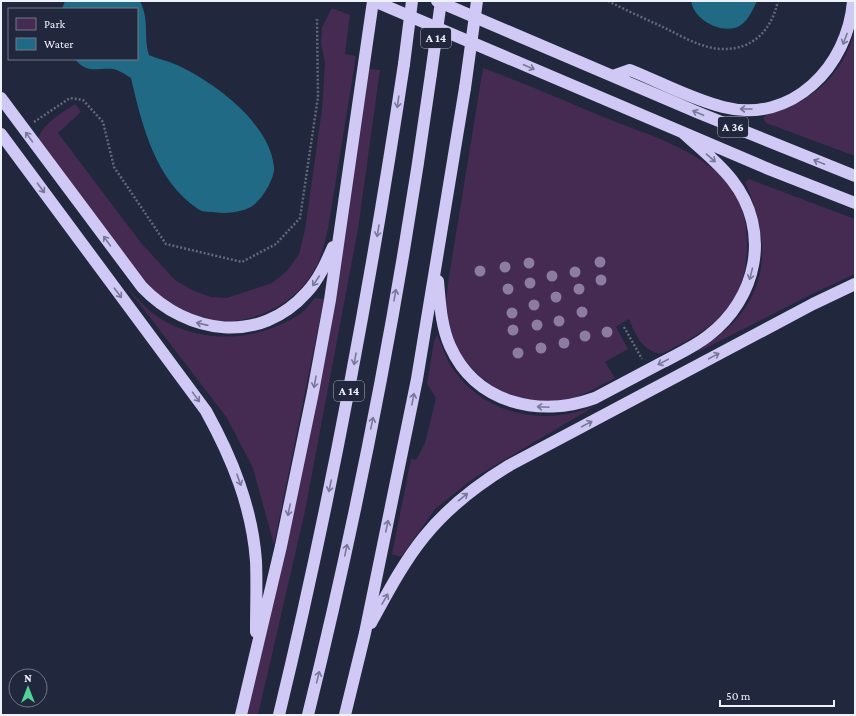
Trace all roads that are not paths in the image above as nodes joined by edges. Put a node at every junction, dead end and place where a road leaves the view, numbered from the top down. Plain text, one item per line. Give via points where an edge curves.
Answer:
1 (374, 1) edge
2 (412, 1) edge
3 (437, 1) edge
4 (441, 1) edge
5 (477, 1) edge
6 (853, 1) edge
7 (613, 76) junction
8 (1, 98) edge
9 (682, 132) junction
10 (1, 134) edge
11 (855, 176) edge
12 (855, 203) edge
13 (339, 233) junction
14 (437, 261) junction
15 (855, 284) edge
16 (365, 633) junction
17 (256, 651) junction
18 (241, 715) edge
19 (279, 715) edge
20 (308, 715) edge
21 (345, 715) edge

1 -> 9 highway, A 36
1 - 13 highway
2 -> 19 highway, A 14, bridge via 381,212 348,401
3 - 7 highway, A 36
20 -> 4 highway, A 14, bridge via 338,587 375,408 409,221
5 - 14 highway, bridge
6 -> 7 highway via 849,28 830,67 807,90 778,104 761,109 724,108 630,70
11 -> 7 highway, A 36
13 -> 8 highway via 314,284 296,303 277,316 232,328 214,327 187,320 163,307 142,287
9 - 12 highway, A 36
9 -> 14 highway via 719,165 742,194 754,236 754,264 751,277 743,297 720,326 693,346 596,398 562,407 530,407 503,398 476,381 465,370 450,346 444,328
10 -> 17 highway via 206,411 221,438 240,482 253,532 256,561
13 -> 17 highway via 313,392
16 -> 14 highway via 418,379
16 -> 15 highway via 401,570 423,538 449,509 475,488 510,465
16 - 21 highway
17 - 18 highway

